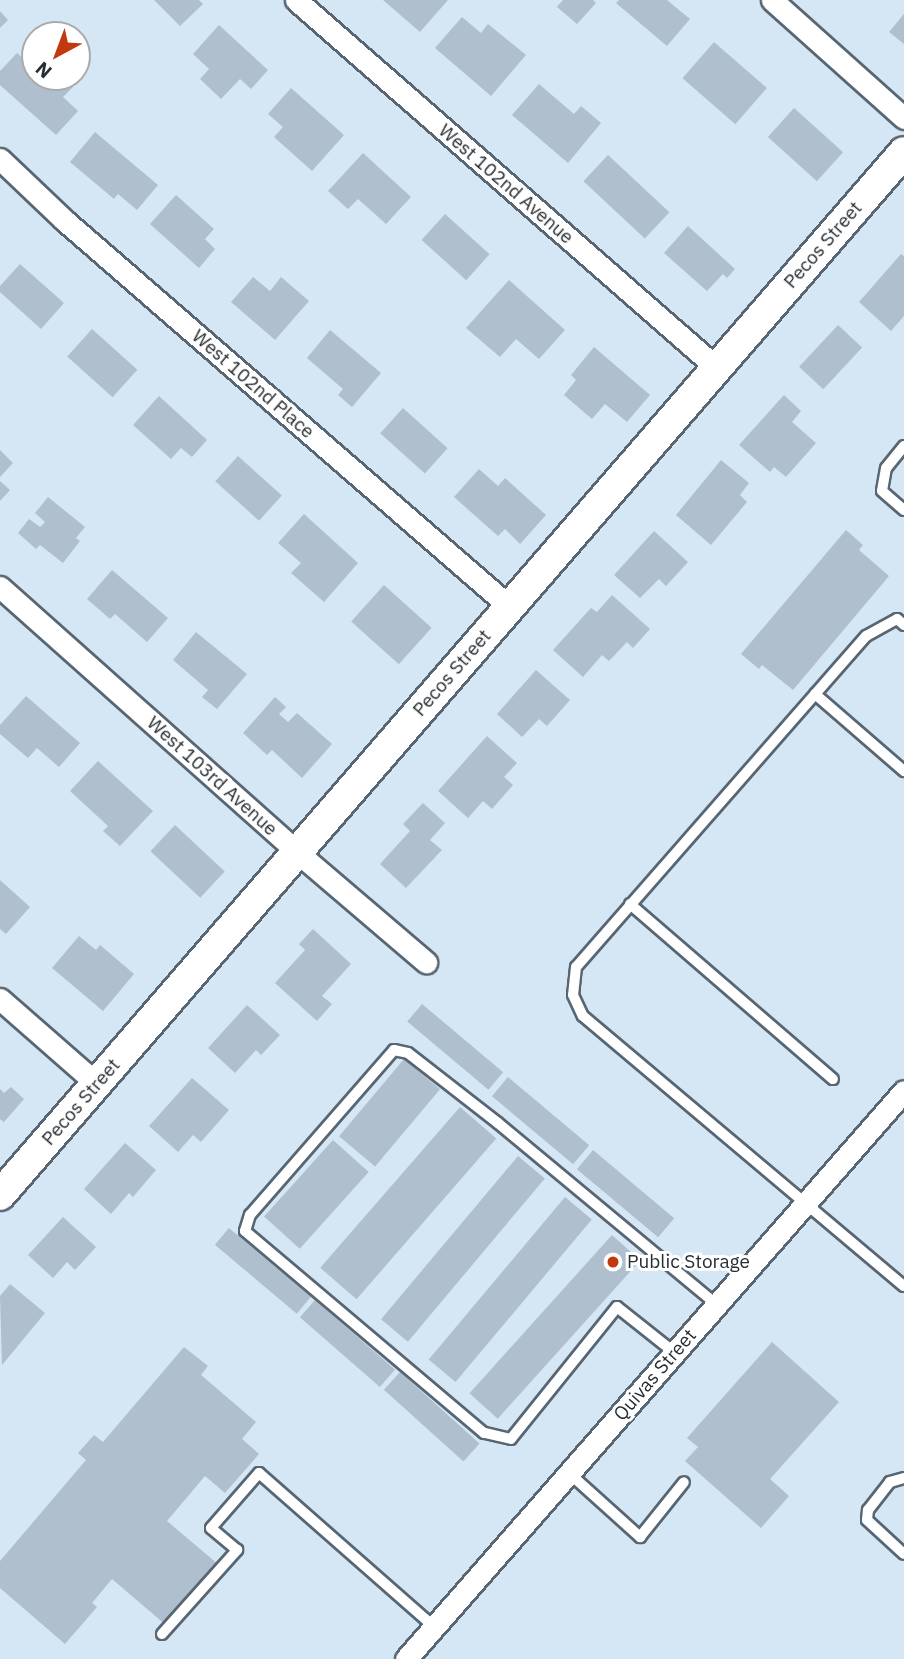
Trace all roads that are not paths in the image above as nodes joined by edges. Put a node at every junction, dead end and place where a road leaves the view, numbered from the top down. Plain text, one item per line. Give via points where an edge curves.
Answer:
1 (296, 0) edge
2 (772, 0) edge
3 (904, 118) edge
4 (904, 152) edge
5 (0, 159) edge
6 (717, 368) junction
7 (904, 446) edge
8 (904, 510) edge
9 (0, 587) edge
10 (510, 607) junction
11 (904, 625) edge
12 (816, 694) junction
13 (904, 771) edge
14 (297, 852) junction
15 (630, 904) junction
16 (426, 962) dead end
17 (0, 999) edge
18 (834, 1079) dead end
19 (96, 1083) junction
20 (904, 1091) edge
21 (0, 1195) edge
22 (807, 1202) junction
23 (904, 1286) edge
24 (717, 1305) junction
25 (675, 1353) junction
26 (569, 1473) junction
27 (904, 1478) edge
28 (684, 1482) dead end
29 (904, 1554) edge
30 (434, 1627) junction
31 (162, 1634) dead end
32 (406, 1659) edge

1 - 6 street, West 102nd Avenue
2 - 3 street
4 - 6 street, Pecos Street
5 - 10 street, West 102nd Place
6 - 10 street, Pecos Street
7 - 8 lane via 886,468 882,492
9 - 14 street, West 103rd Avenue
10 - 14 street, Pecos Street
11 - 12 lane via 897,619 866,636
12 - 13 lane
12 - 15 lane
14 - 16 street, West 103rd Avenue
14 - 19 street, Pecos Street
15 - 18 lane
15 - 22 lane via 576,967 573,996 583,1016
17 - 19 street
19 - 21 street, Pecos Street
20 - 22 street, Quivas Street
22 - 23 lane
22 - 24 street, Quivas Street
24 - 25 street, Quivas Street
24 - 25 lane via 498,1123 408,1053 394,1050 250,1215 245,1231 484,1433 511,1438 617,1307
25 - 26 street, Quivas Street
26 - 28 lane via 640,1537
26 - 30 street, Quivas Street
27 - 29 lane via 890,1482 868,1510 866,1520
30 - 31 lane via 259,1473 211,1528 237,1550
30 - 32 street, Quivas Street

